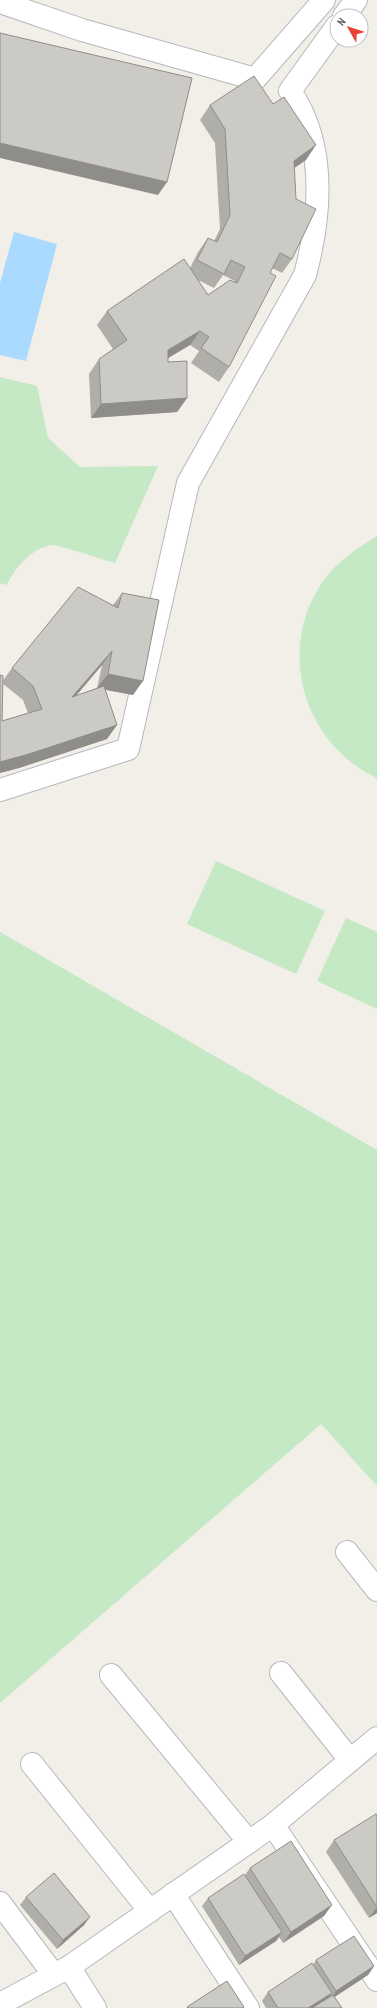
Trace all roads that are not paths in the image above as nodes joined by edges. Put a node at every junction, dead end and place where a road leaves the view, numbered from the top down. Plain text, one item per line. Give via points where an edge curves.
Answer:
1 (324, 0) edge
2 (0, 2) edge
3 (329, 37) edge
4 (0, 790) edge
5 (347, 1552) dead end
6 (377, 1590) edge
7 (281, 1673) dead end
8 (111, 1675) dead end
9 (377, 1738) edge
10 (350, 1760) junction
11 (32, 1764) dead end
12 (273, 1825) junction
13 (249, 1842) junction
14 (173, 1894) junction
15 (0, 1903) edge
16 (150, 1911) junction
17 (62, 1971) junction
18 (377, 1980) edge
19 (0, 2004) edge
20 (95, 2008) edge
21 (248, 2008) edge

1 - 2 street via 255,78 82,30
3 - 4 street via 290,91 302,109 311,135 318,182 317,218 305,275 188,483 128,749
5 - 6 street
7 - 10 street
8 - 13 street
9 - 10 street
10 - 12 street
11 - 16 street
12 - 13 street
12 - 18 street
13 - 14 street
14 - 16 street
14 - 21 street
15 - 17 street
16 - 17 street
17 - 19 street
17 - 20 street

